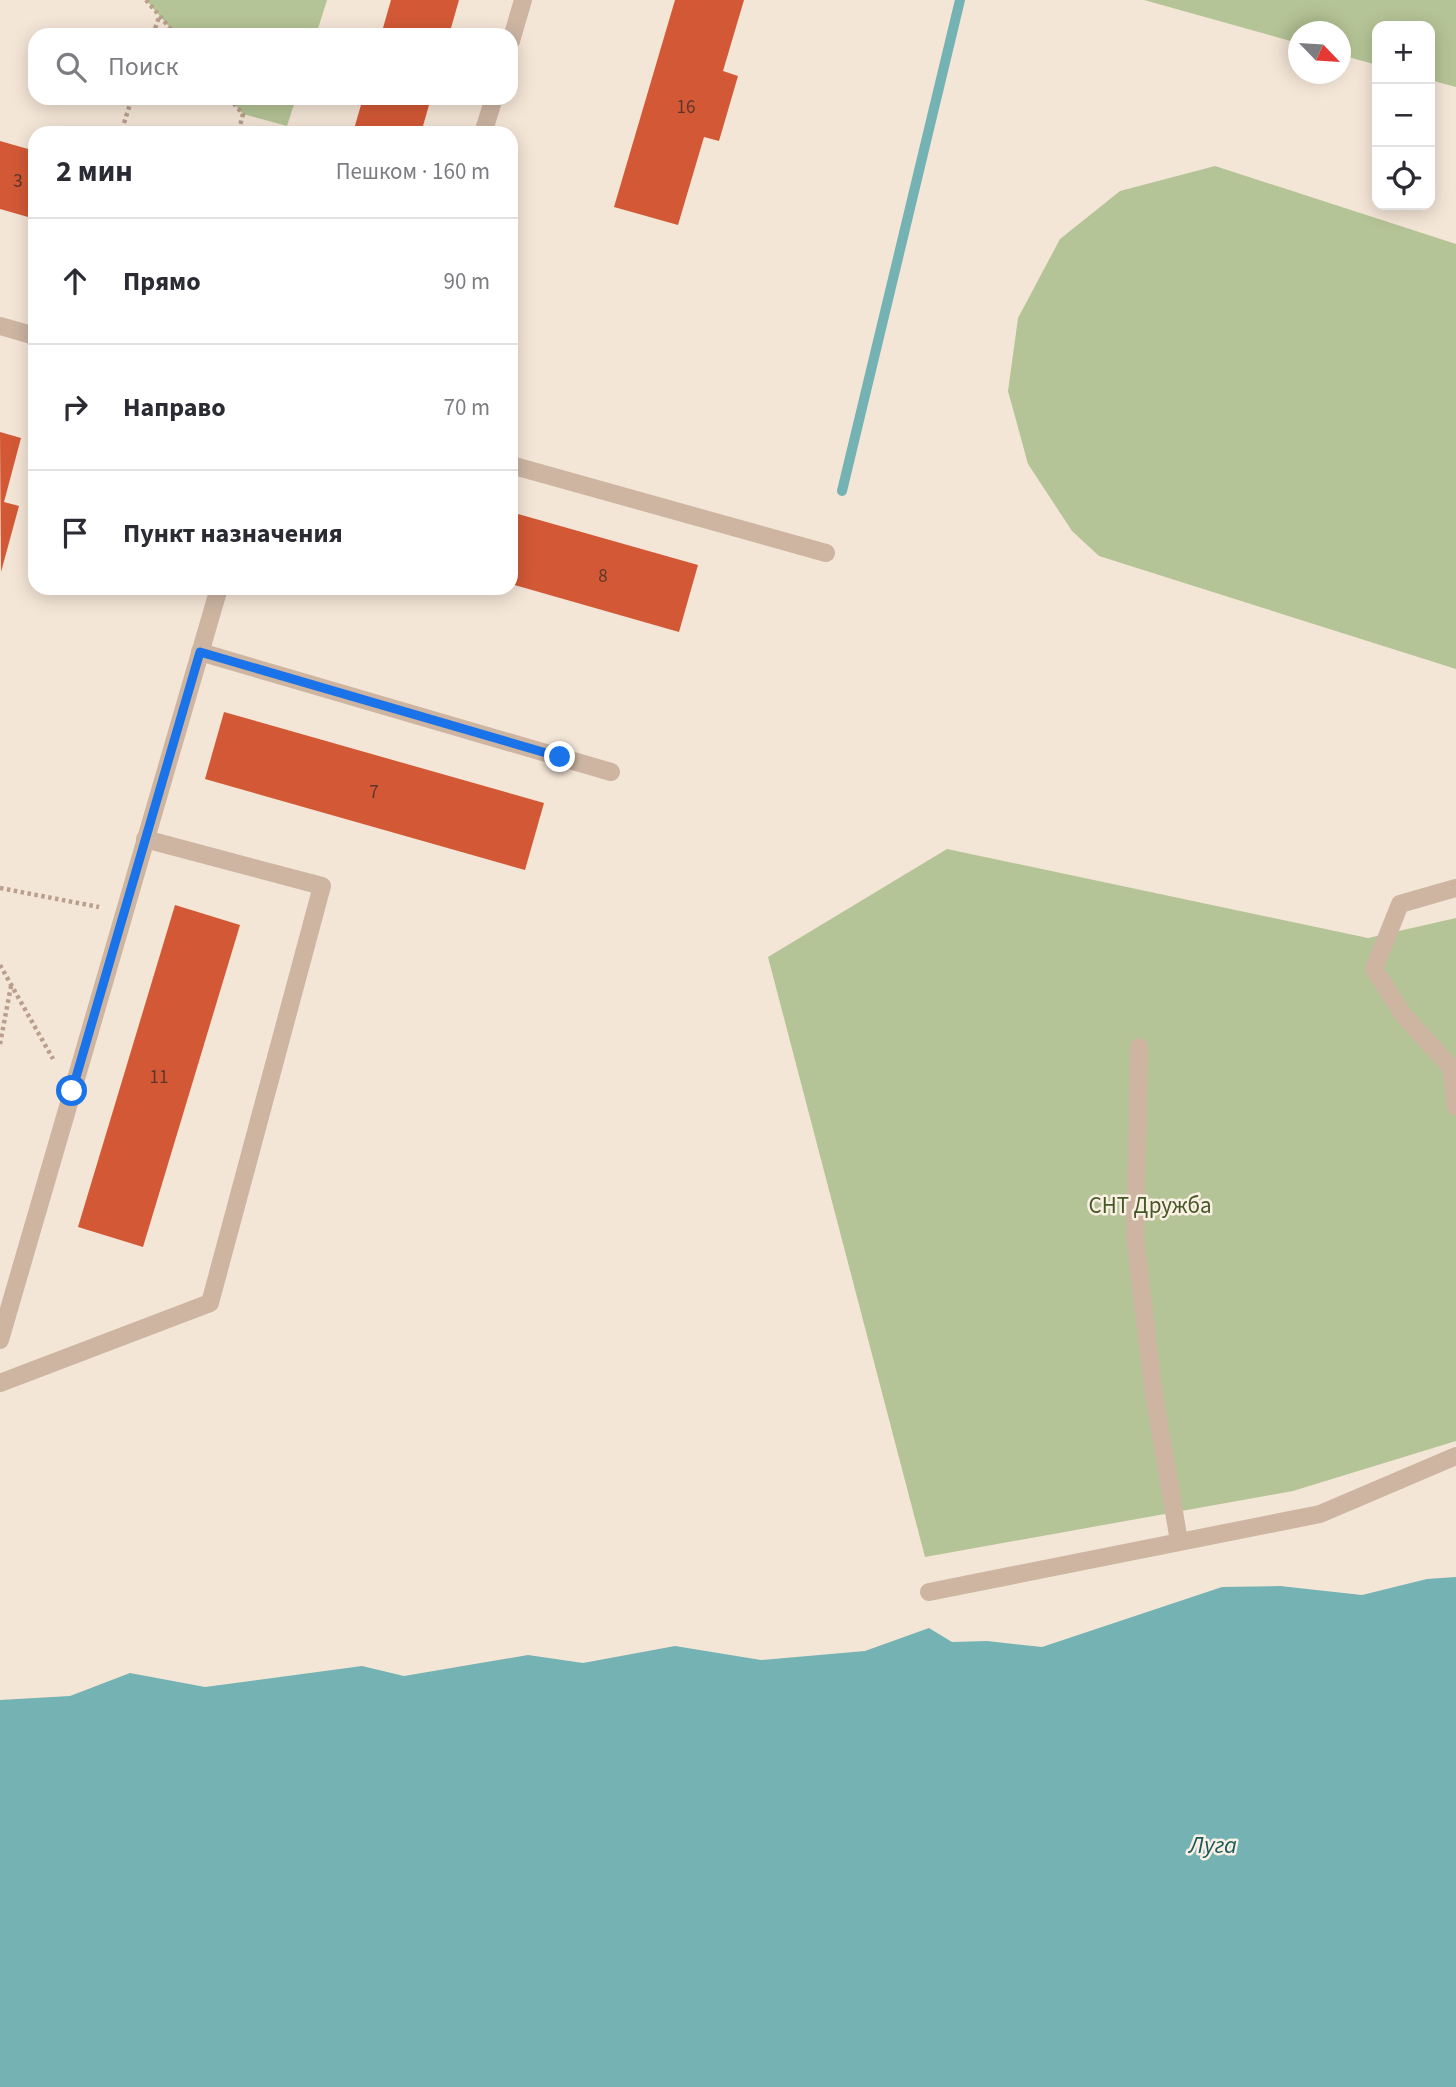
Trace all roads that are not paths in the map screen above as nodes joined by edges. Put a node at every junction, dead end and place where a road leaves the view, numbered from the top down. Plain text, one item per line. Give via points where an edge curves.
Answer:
1 (523, 0) edge
2 (515, 28) edge
3 (492, 105) edge
4 (485, 126) edge
5 (0, 326) edge
6 (28, 334) edge
7 (518, 467) edge
8 (826, 553) dead end
9 (217, 595) edge
10 (200, 652) junction
11 (611, 772) dead end
12 (145, 839) junction
13 (1456, 888) edge
14 (1139, 1047) dead end
15 (1456, 1107) edge
16 (0, 1340) edge
17 (0, 1383) edge
18 (1456, 1456) edge
19 (1178, 1541) junction
20 (929, 1592) dead end

1 - 2 street
3 - 4 street
5 - 6 street
7 - 8 street
9 - 10 street
10 - 11 street
10 - 12 street
12 - 16 street
12 - 17 street via 322,886 210,1303
13 - 15 street via 1400,904 1374,970 1404,1016 1451,1067
14 - 19 street via 1135,1238
18 - 19 street via 1320,1514
19 - 20 street

